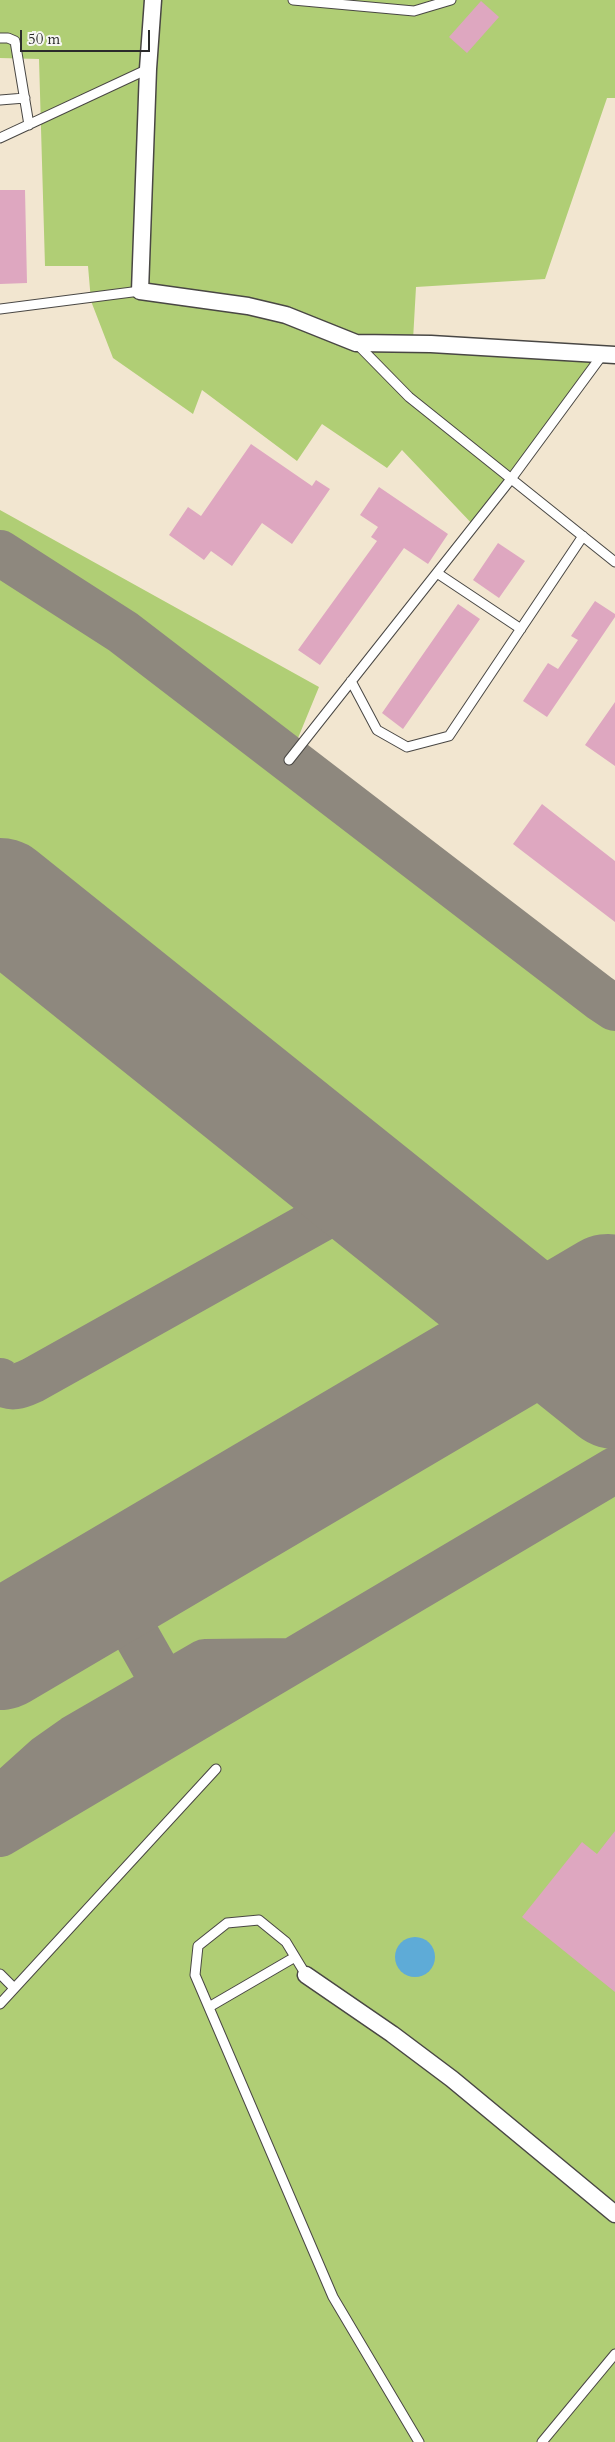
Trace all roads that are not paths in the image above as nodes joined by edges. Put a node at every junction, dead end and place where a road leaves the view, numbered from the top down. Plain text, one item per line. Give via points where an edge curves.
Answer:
1 (153, 0) edge
2 (293, 0) edge
3 (451, 0) edge
4 (0, 38) edge
5 (148, 69) junction
6 (25, 98) junction
7 (0, 100) edge
8 (29, 125) junction
9 (0, 138) edge
10 (140, 291) junction
11 (0, 309) edge
12 (356, 343) junction
13 (609, 354) edge
14 (511, 479) junction
15 (583, 536) junction
16 (615, 562) edge
17 (436, 573) junction
18 (521, 629) junction
19 (351, 681) junction
20 (289, 760) dead end
21 (216, 1770) dead end
22 (295, 1957) junction
23 (0, 1974) edge
24 (306, 1975) joint
25 (14, 1988) junction
26 (0, 2004) edge
27 (208, 2007) junction
28 (615, 2214) edge
29 (615, 2354) edge
30 (419, 2442) edge
31 (542, 2442) edge

1 - 5 street
2 - 3 lane via 414,11
4 - 6 lane via 15,41
5 - 8 lane
5 - 10 street
6 - 7 lane
6 - 8 lane
8 - 9 lane
10 - 11 lane
10 - 12 street via 248,306 286,316
12 - 13 street
12 - 14 lane via 408,397
13 - 14 lane
14 - 15 lane
14 - 17 lane
15 - 16 lane
15 - 18 lane
17 - 18 lane
17 - 19 lane
18 - 19 lane via 449,736 407,747 377,730
19 - 20 lane
21 - 25 lane
22 - 24 lane
22 - 27 lane
22 - 27 lane via 286,1942 259,1920 227,1922 198,1946 195,1975
23 - 25 lane
24 - 28 street via 452,2079
25 - 26 lane
27 - 30 lane via 333,2297
29 - 31 lane

